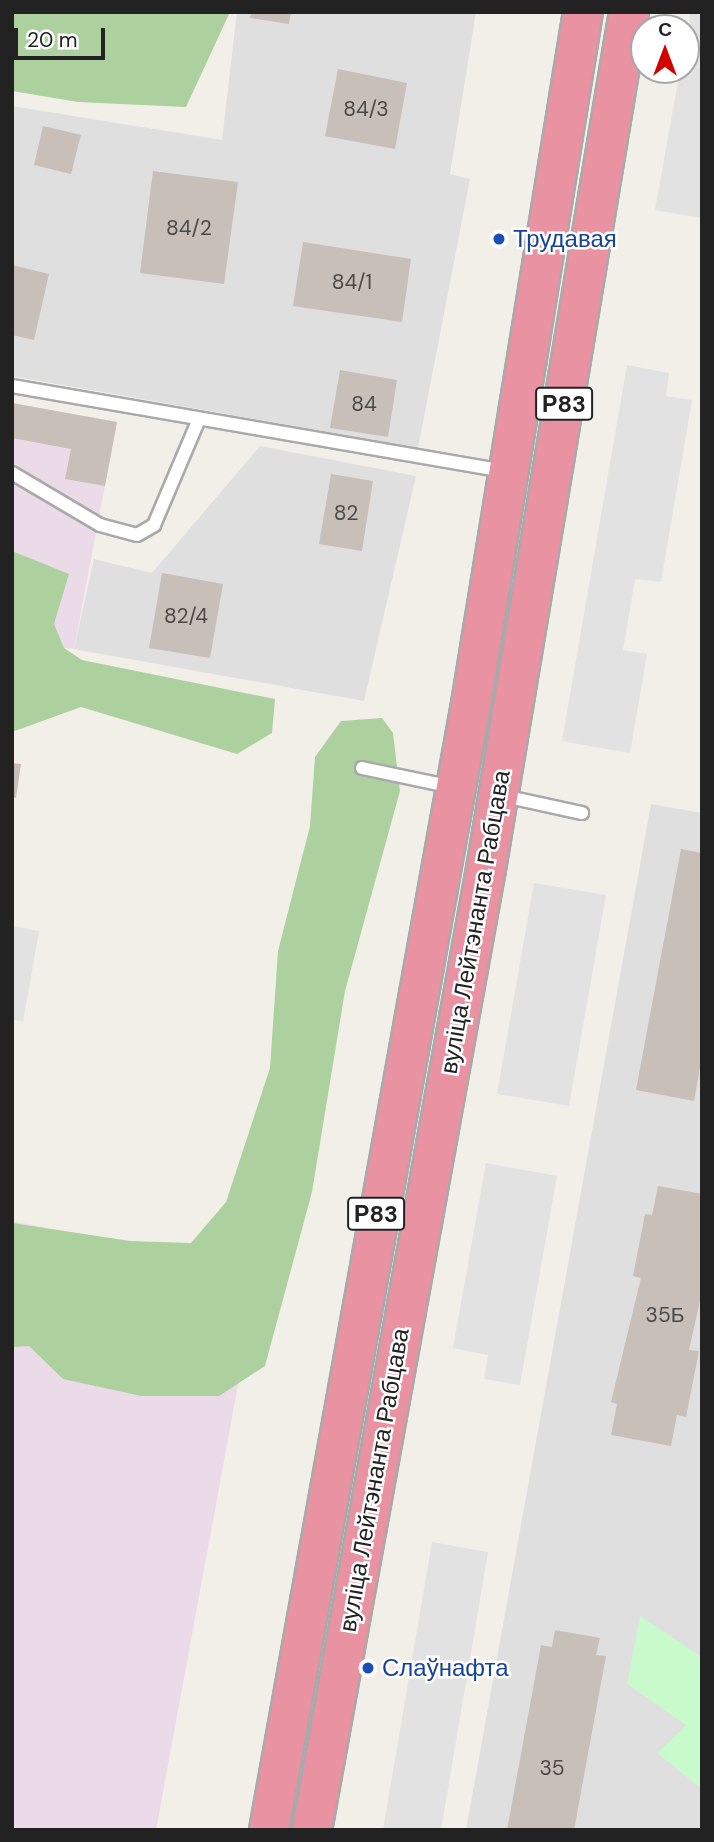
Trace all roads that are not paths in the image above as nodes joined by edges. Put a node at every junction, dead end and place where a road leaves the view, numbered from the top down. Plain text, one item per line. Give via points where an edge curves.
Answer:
1 (583, 12) edge
2 (629, 12) edge
3 (12, 387) edge
4 (199, 419) junction
5 (507, 471) junction
6 (12, 473) edge
7 (362, 768) dead end
8 (456, 788) junction
9 (499, 795) junction
10 (582, 813) dead end
11 (269, 1830) edge
12 (312, 1830) edge

1 - 5 highway, вуліца Лейтэнанта Рабцава / Р83
2 - 9 highway, вуліца Лейтэнанта Рабцава / Р83
3 - 4 lane
4 - 5 lane
4 - 6 lane via 154,525 137,535 100,525
5 - 8 highway, вуліца Лейтэнанта Рабцава / Р83
7 - 8 lane
8 - 11 highway, вуліца Лейтэнанта Рабцава / Р83
9 - 10 lane
9 - 12 highway, вуліца Лейтэнанта Рабцава / Р83

